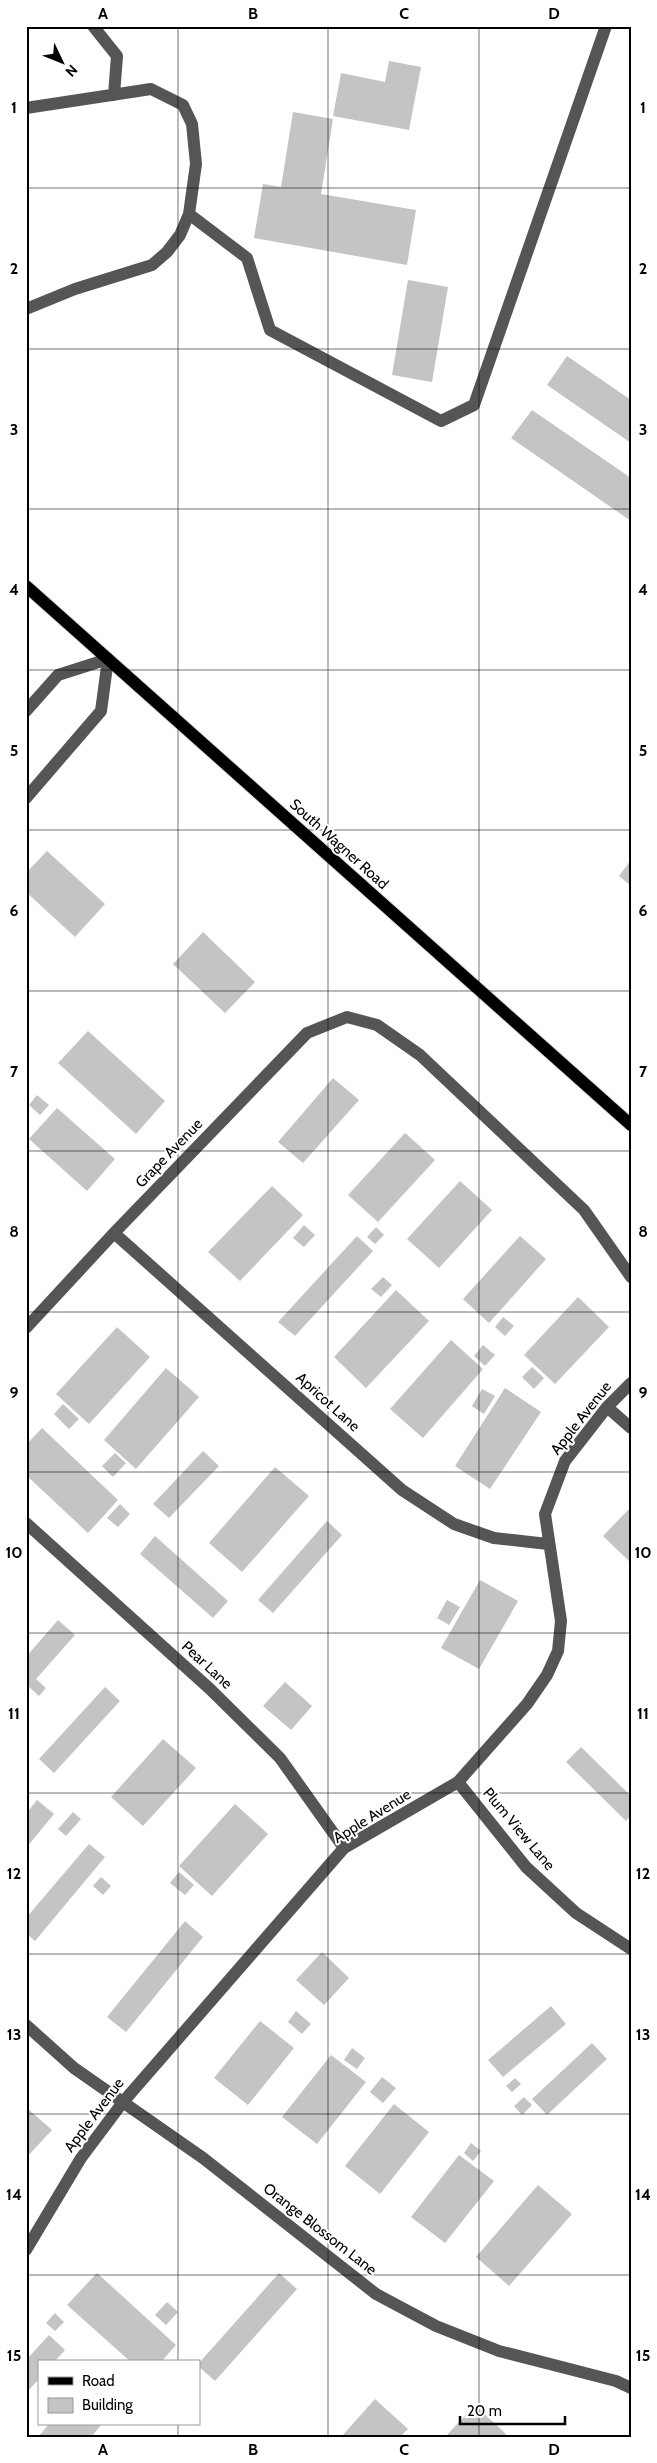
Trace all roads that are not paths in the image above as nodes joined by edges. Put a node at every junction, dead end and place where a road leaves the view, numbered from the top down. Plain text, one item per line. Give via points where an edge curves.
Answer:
1 (93, 26) edge
2 (606, 26) edge
3 (114, 95) junction
4 (26, 108) edge
5 (189, 214) junction
6 (26, 309) edge
7 (26, 586) edge
8 (108, 660) junction
9 (26, 710) edge
10 (26, 798) edge
11 (631, 1125) edge
12 (114, 1232) junction
13 (631, 1277) edge
14 (26, 1328) edge
15 (631, 1383) edge
16 (608, 1406) junction
17 (631, 1428) edge
18 (26, 1523) edge
19 (548, 1544) junction
20 (458, 1782) junction
21 (344, 1848) junction
22 (631, 1949) edge
23 (26, 2025) edge
24 (123, 2102) junction
25 (26, 2250) edge
26 (631, 2388) edge

1 - 3 street via 117,56
2 - 5 street via 474,405 441,420 270,330 247,258
3 - 4 street
3 - 5 street via 151,90 182,105 192,124 196,164
5 - 6 street via 168,252 152,265 75,289
7 - 8 main road, South Wagner Road
8 - 9 street via 58,675
8 - 10 street via 101,711
8 - 11 main road, South Wagner Road
12 - 13 street, Grape Avenue via 307,1033 347,1017 377,1026 420,1055 584,1210
12 - 14 street, Grape Avenue
12 - 19 street, Apricot Lane via 402,1490 454,1524 494,1538
15 - 16 street, Apple Avenue
16 - 17 street
16 - 19 street, Apple Avenue via 565,1461 545,1514
18 - 21 street, Pear Lane via 210,1689 280,1758
19 - 20 street, Apple Avenue via 560,1621 558,1652 527,1704
20 - 21 street, Apple Avenue
20 - 22 street, Plum View Lane via 526,1867 576,1913
21 - 24 street, Apple Avenue
23 - 24 street, Orange Blossom Lane via 74,2068
24 - 25 street, Apple Avenue via 81,2158
24 - 26 street, Orange Blossom Lane via 203,2158 376,2294 436,2326 499,2351 616,2381

